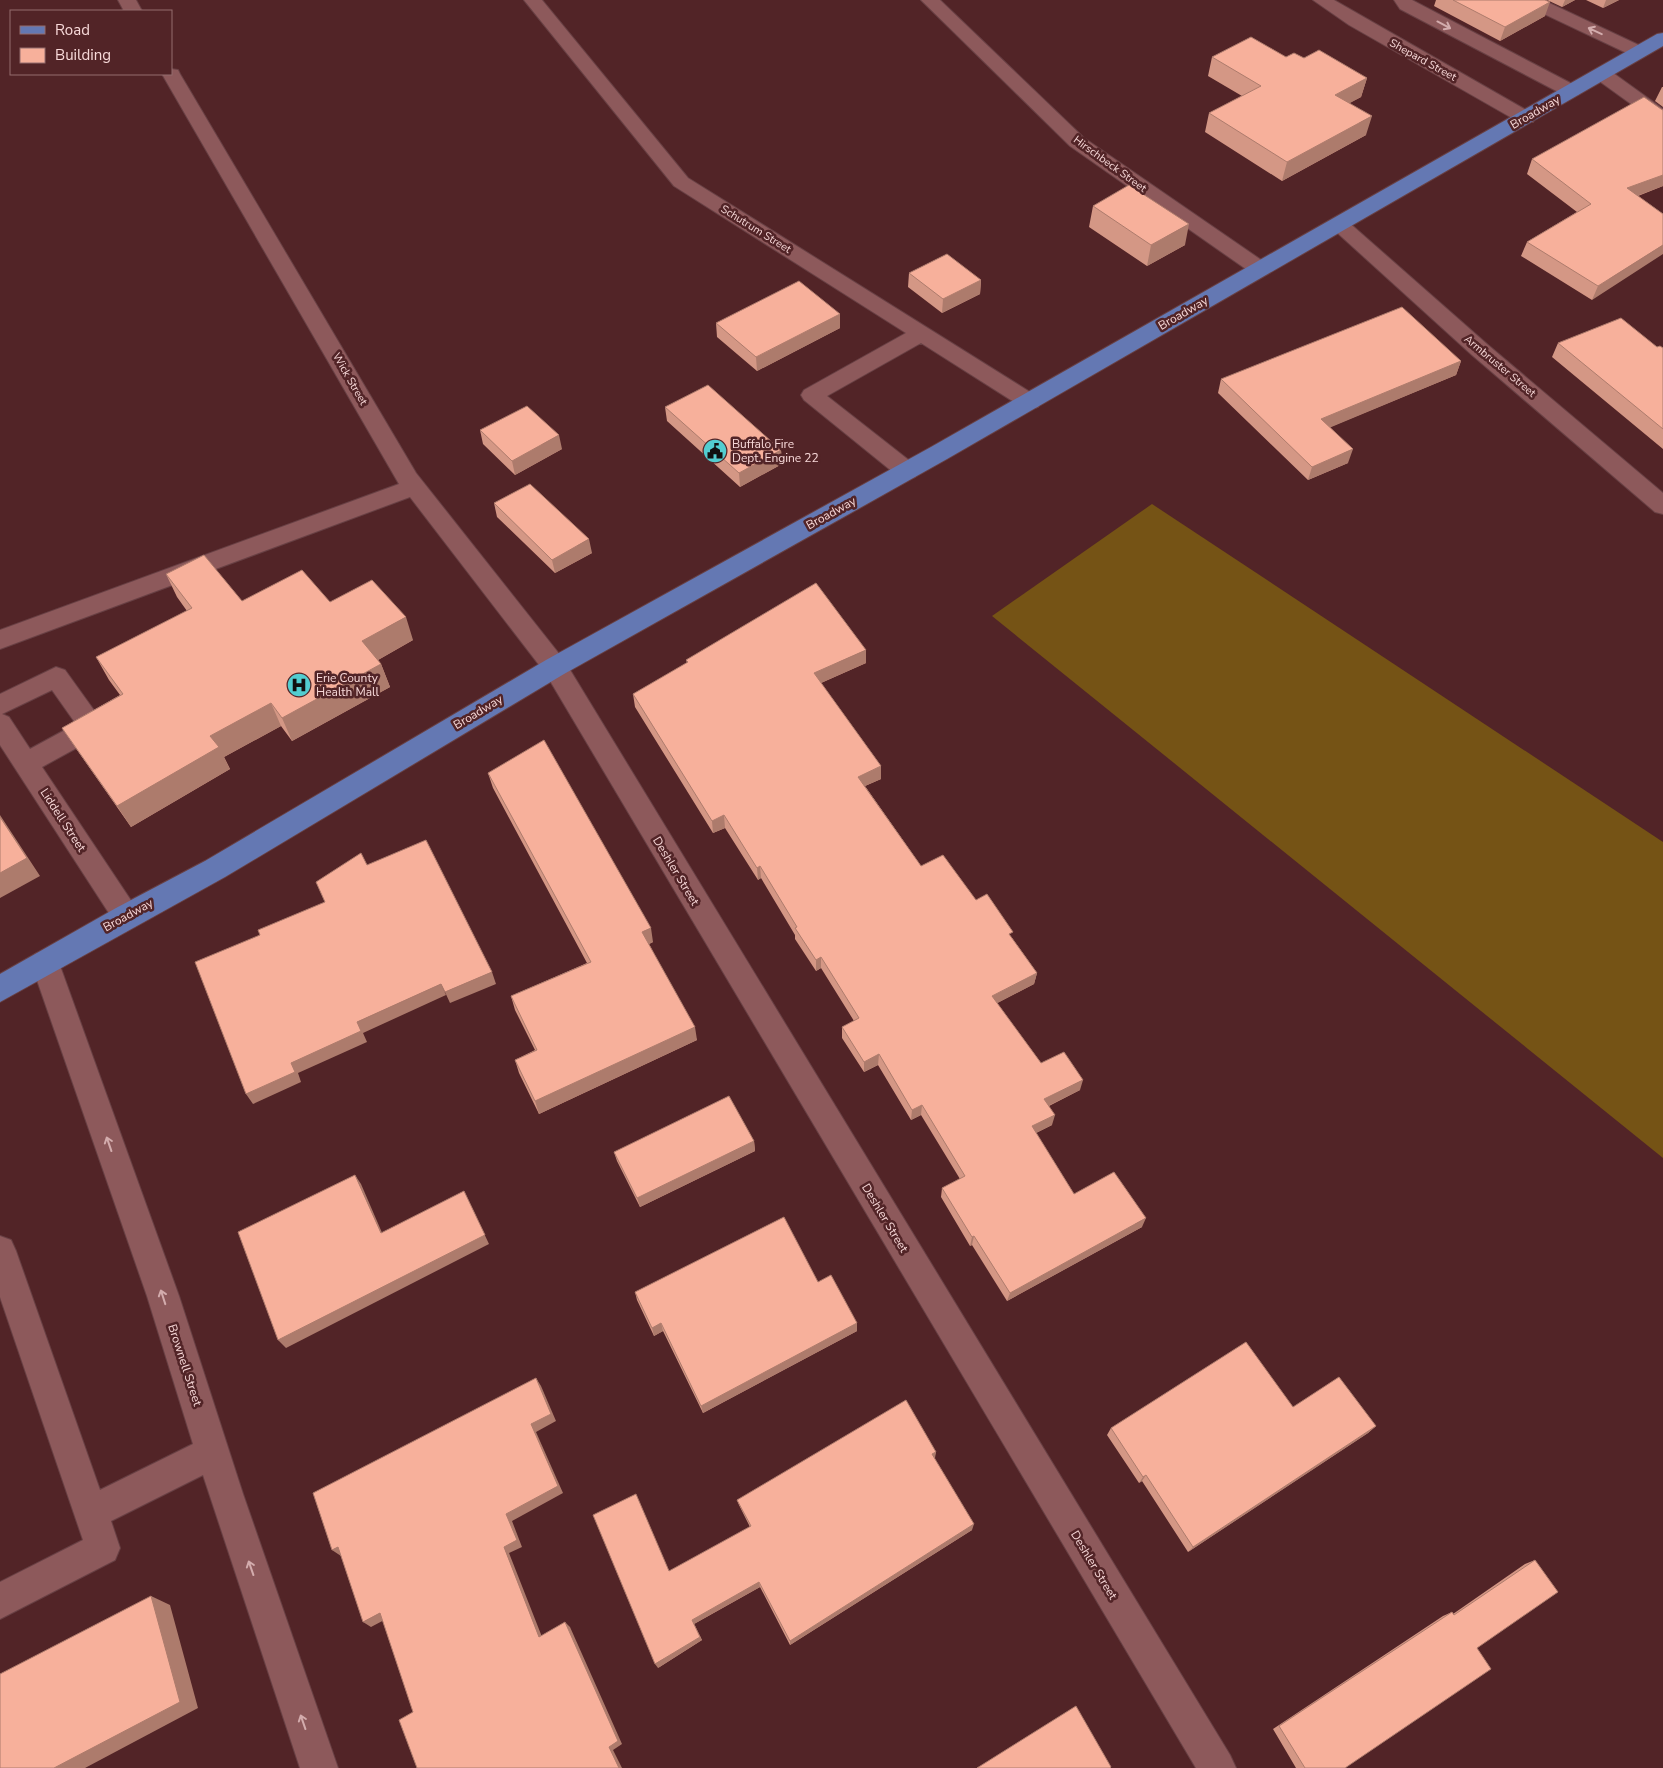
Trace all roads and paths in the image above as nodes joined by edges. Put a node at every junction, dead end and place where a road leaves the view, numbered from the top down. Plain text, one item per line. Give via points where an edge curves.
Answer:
1 (533, 0) edge
2 (930, 0) edge
3 (1322, 0) edge
4 (1403, 0) edge
5 (1529, 0) edge
6 (1663, 38) edge
7 (1639, 52) junction
8 (1602, 74) junction
9 (172, 75) edge
10 (1571, 92) junction
11 (1526, 118) junction
12 (1663, 118) edge
13 (1339, 224) junction
14 (1260, 269) junction
15 (922, 334) junction
16 (1030, 402) junction
17 (906, 471) junction
18 (414, 487) junction
19 (1663, 506) edge
20 (0, 640) edge
21 (555, 667) junction
22 (0, 705) edge
23 (0, 724) edge
24 (26, 763) junction
25 (126, 916) junction
26 (45, 963) junction
27 (0, 989) edge
28 (0, 1251) edge
29 (212, 1452) junction
30 (91, 1513) junction
31 (0, 1601) edge
32 (319, 1768) edge
33 (1217, 1768) edge

1 - 15 street, Schutrum Street via 681,182
2 - 14 street, Hirschbeck Street via 1077,142
3 - 11 street, Shepard Street
4 -> 10 street via 1406,5
7 -> 5 street
6 - 7 main road, Broadway
7 - 8 main road, Broadway
8 - 10 main road, Broadway
8 - 12 street
9 - 18 street, Wick Street
10 - 11 main road, Broadway
11 - 13 main road, Broadway
13 - 14 main road, Broadway
13 - 19 street, Armbruster Street
14 - 16 main road, Broadway
15 - 16 street, Schutrum Street
15 - 17 street via 812,395
16 - 17 main road, Broadway
17 - 21 main road, Broadway
18 - 20 street
18 - 21 street, Wick Street
21 - 25 main road, Broadway via 215,869
21 - 33 street, Deshler Street
22 - 24 street via 56,676 93,727
23 - 24 street, Liddell Street
24 - 25 street, Liddell Street
25 - 26 main road, Broadway
26 - 27 main road, Broadway
29 -> 26 street, Brownell Street via 163,1296
28 - 30 street
29 - 30 street
32 -> 29 street, Brownell Street
30 - 31 street via 103,1548

